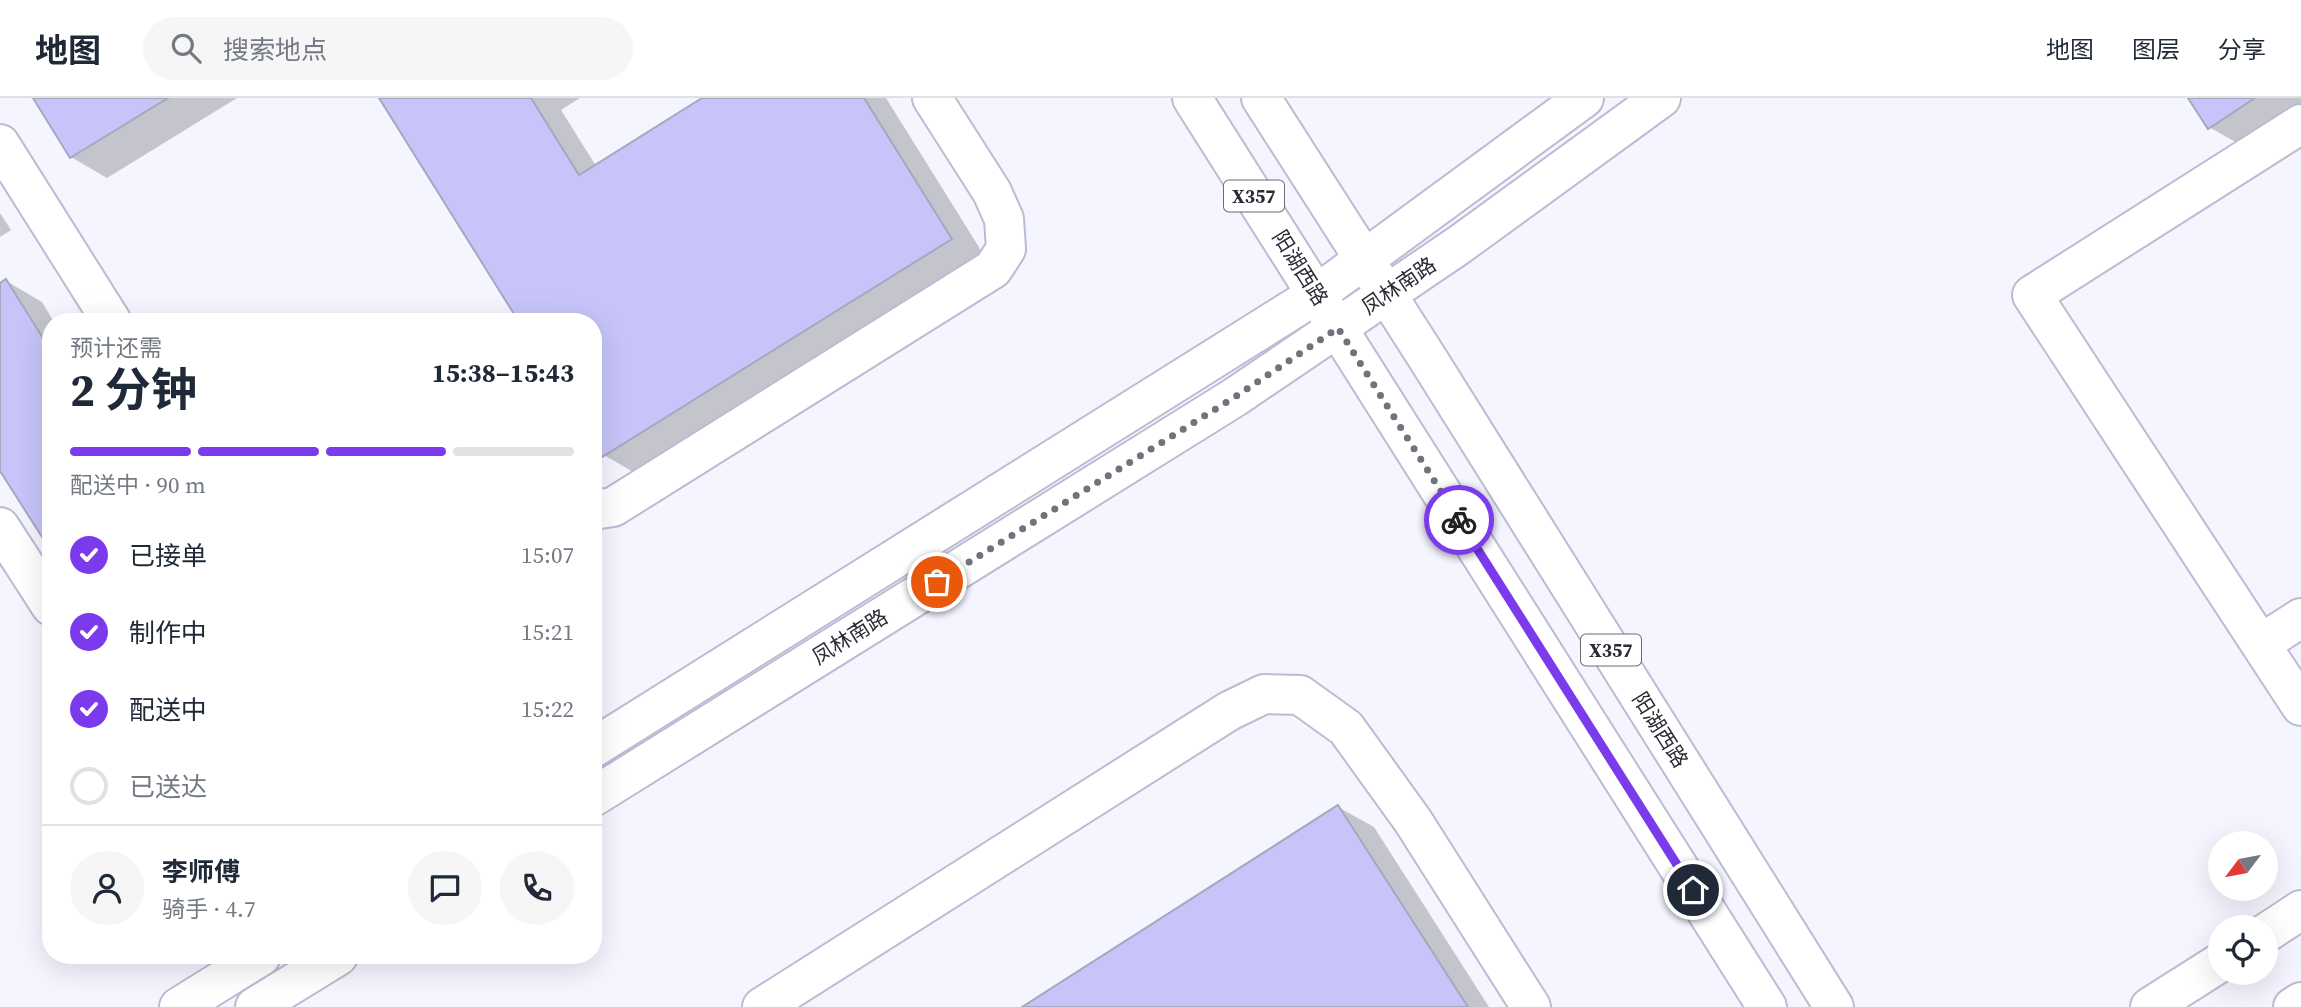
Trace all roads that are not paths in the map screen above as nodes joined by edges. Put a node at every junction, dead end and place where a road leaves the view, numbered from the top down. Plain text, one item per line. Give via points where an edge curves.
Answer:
1 (932, 98) edge
2 (1192, 98) edge
3 (1261, 98) edge
4 (1584, 98) edge
5 (1661, 98) edge
6 (2301, 124) edge
7 (0, 144) edge
8 (1363, 259) junction
9 (1317, 294) junction
10 (1386, 294) junction
11 (106, 313) edge
12 (1338, 328) junction
13 (602, 509) edge
14 (0, 527) edge
15 (42, 592) edge
16 (2301, 618) edge
17 (2262, 643) junction
18 (2301, 706) edge
19 (602, 742) edge
20 (602, 791) edge
21 (2301, 911) edge
22 (2278, 925) edge
23 (248, 964) edge
24 (325, 964) edge
25 (2208, 970) edge
26 (2301, 1002) edge
27 (179, 1007) edge
28 (256, 1007) edge
29 (762, 1007) edge
30 (1531, 1007) edge
31 (1767, 1007) edge
32 (1834, 1007) edge
33 (2150, 1007) edge
34 (2293, 1007) edge

1 - 13 main road via 1004,219 1006,249 993,269 613,507
2 - 9 main road, 阳湖西路 / X357
3 - 8 main road, 阳湖西路 / X357
4 - 8 main road, 凤林南路
5 - 10 main road, 凤林南路
6 - 17 main road via 2032,295
7 - 11 main road
8 - 9 main road, 凤林南路
8 - 10 main road, 阳湖西路 / X357
9 - 12 main road, 阳湖西路
9 - 19 main road, 凤林南路
10 - 12 main road, 凤林南路
10 - 32 main road, 阳湖西路 / X357
12 - 20 main road, 凤林南路
12 - 31 main road, 阳湖西路 / X357
14 - 15 main road
16 - 17 main road
17 - 18 main road
21 - 22 main road
23 - 27 main road
24 - 28 main road
25 - 33 main road
26 - 34 main road
29 - 30 main road via 1229,710 1264,694 1300,695 1346,729 1413,821

